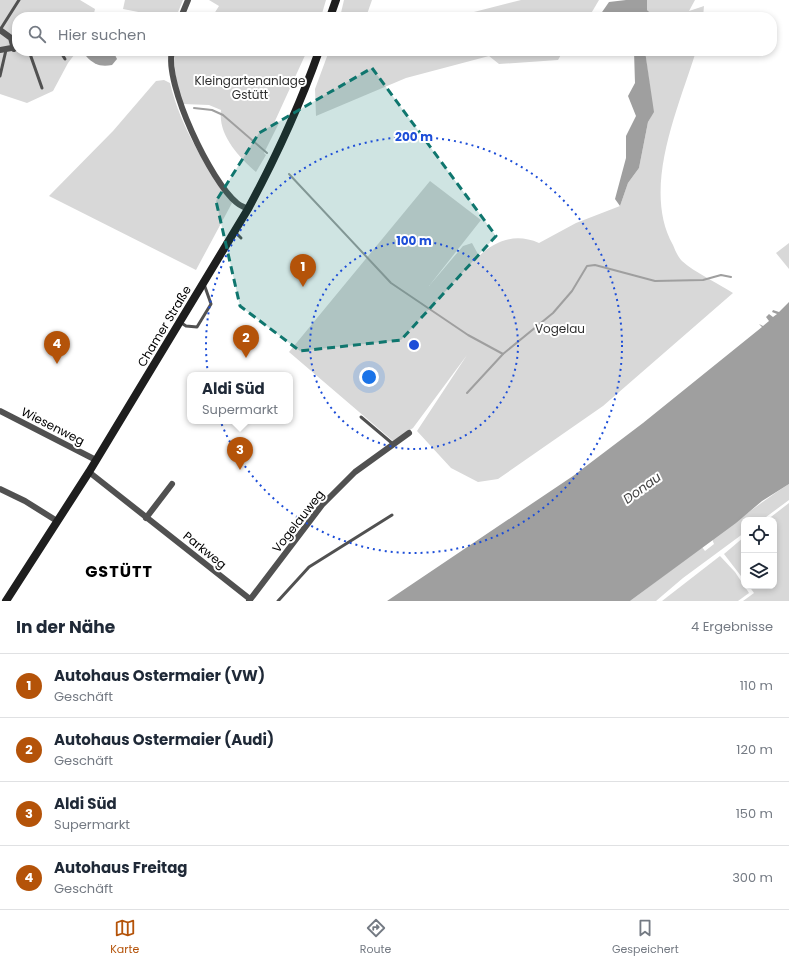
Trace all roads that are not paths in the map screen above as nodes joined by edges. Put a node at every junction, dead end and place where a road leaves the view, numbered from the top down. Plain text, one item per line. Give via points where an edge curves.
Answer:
1 (19, 0) edge
2 (188, 0) edge
3 (336, 0) edge
4 (183, 12) edge
5 (332, 12) edge
6 (0, 30) edge
7 (12, 40) edge
8 (3, 50) edge
9 (31, 56) edge
10 (63, 56) edge
11 (172, 56) edge
12 (317, 56) edge
13 (65, 59) dead end
14 (0, 76) edge
15 (42, 88) dead end
16 (248, 209) junction
17 (204, 284) junction
18 (180, 322) junction
19 (0, 411) edge
20 (361, 417) dead end
21 (409, 433) dead end
22 (394, 444) junction
23 (96, 460) junction
24 (89, 472) junction
25 (172, 484) dead end
26 (0, 488) edge
27 (392, 515) dead end
28 (146, 518) junction
29 (56, 522) junction
30 (251, 600) edge
31 (6, 601) edge
32 (278, 601) edge

1 - 6 lane
2 - 4 street
3 - 5 main road
6 - 7 street
8 - 14 lane
9 - 15 lane
10 - 13 lane
11 - 16 street via 176,92 207,162 238,204
12 - 16 main road, Chamer Straße via 289,125
16 - 17 main road, Chamer Straße via 238,235
17 - 18 main road, Chamer Straße
17 - 18 lane via 211,304 197,327 186,326
18 - 23 main road, Chamer Straße
19 - 23 street, Wiesenweg
20 - 22 lane
21 - 22 street, Vogelauweg
22 - 30 street, Vogelauweg via 354,472 322,505
23 - 24 main road, Chamer Straße
24 - 28 street, Parkweg
24 - 29 main road, Chamer Straße
25 - 28 street
26 - 29 street
27 - 32 lane via 309,567
28 - 30 street, Parkweg
29 - 31 main road, Chamer Straße

